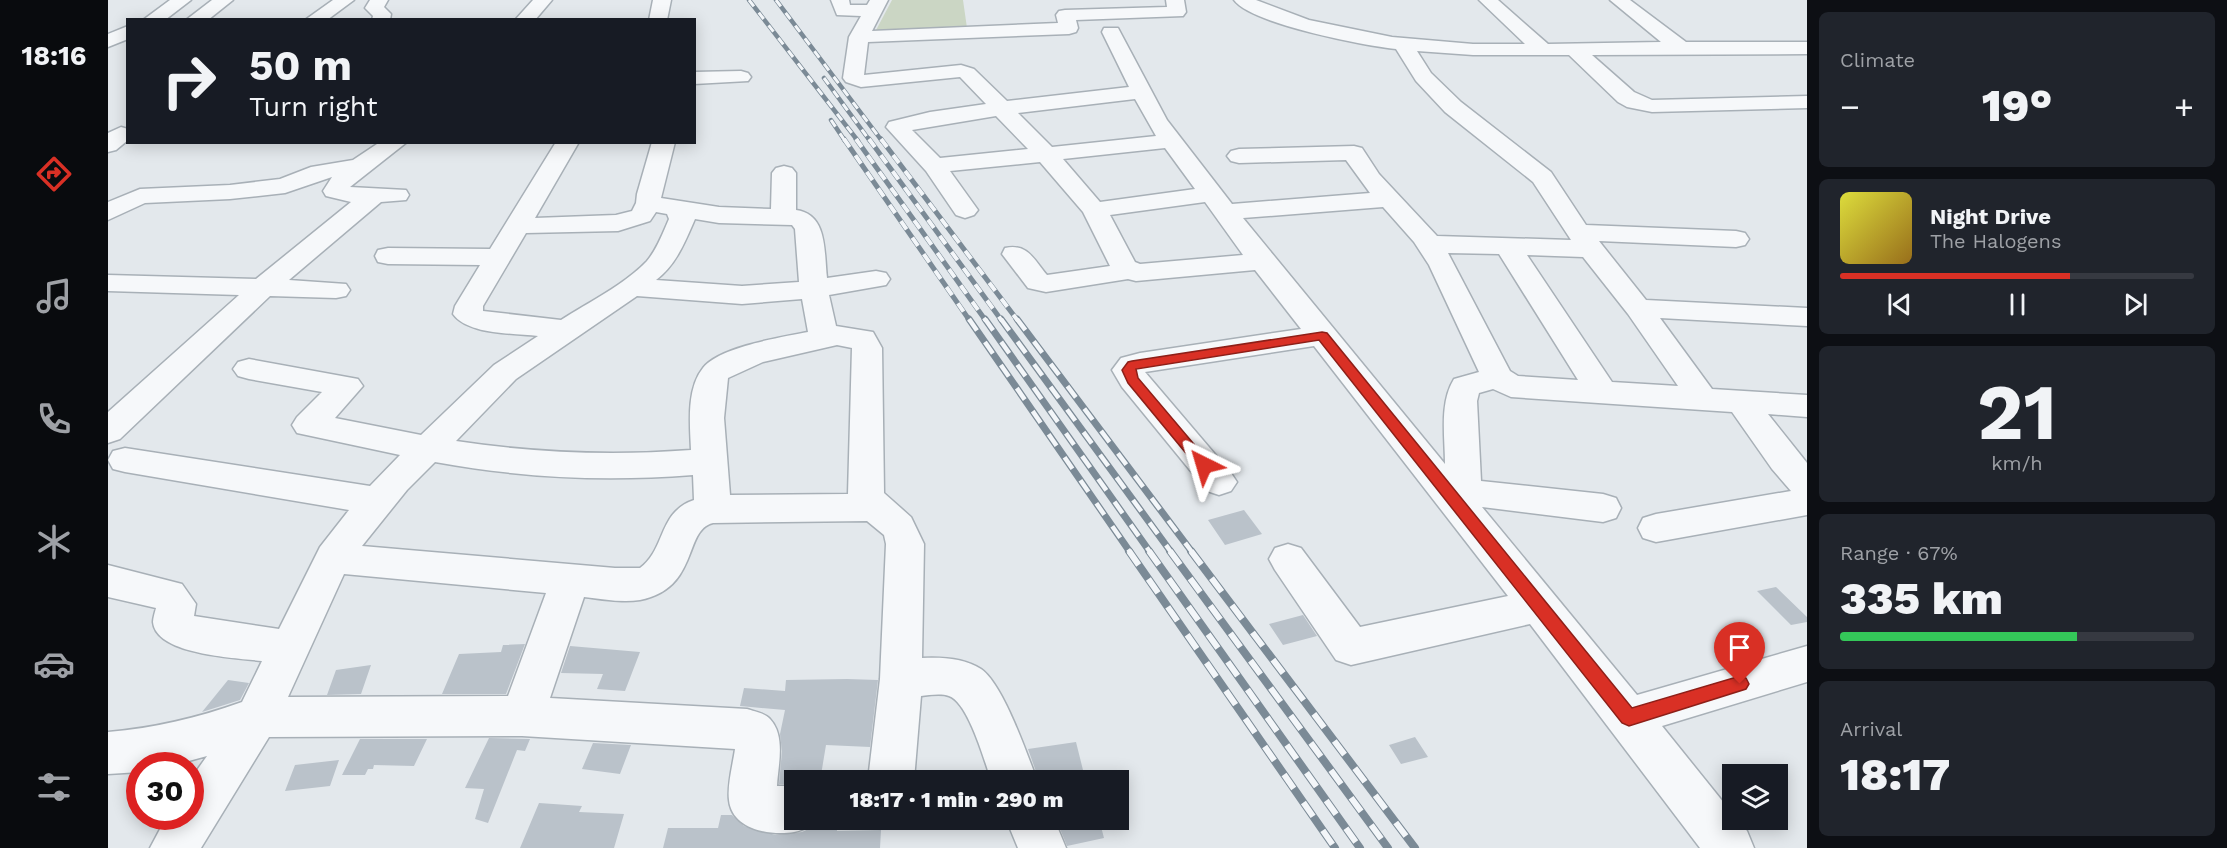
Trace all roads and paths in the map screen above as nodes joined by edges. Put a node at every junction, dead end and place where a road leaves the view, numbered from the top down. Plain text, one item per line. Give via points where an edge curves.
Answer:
1 (182, 0) edge
2 (224, 0) edge
3 (345, 0) edge
4 (378, 0) edge
5 (543, 0) edge
6 (561, 0) edge
7 (662, 0) edge
8 (840, 0) edge
9 (1175, 0) edge
10 (1243, 0) edge
11 (1488, 0) edge
12 (1619, 0) edge
13 (877, 5) edge
14 (1110, 15) edge
15 (155, 18) edge
16 (198, 18) edge
17 (317, 18) edge
18 (381, 18) edge
19 (526, 18) edge
20 (658, 18) edge
21 (126, 33) edge
22 (859, 37) junction
23 (108, 41) edge
24 (1403, 44) junction
25 (1680, 47) junction
26 (1785, 48) junction
27 (1807, 48) edge
28 (1574, 49) junction
29 (1543, 50) junction
30 (1807, 63) edge
31 (741, 77) dead end
32 (696, 78) edge
33 (1141, 92) junction
34 (873, 96) junction
35 (1807, 102) edge
36 (1000, 109) junction
37 (897, 127) junction
38 (1171, 141) junction
39 (393, 144) edge
40 (567, 144) edge
41 (663, 144) edge
42 (1046, 154) junction
43 (1239, 156) dead end
44 (362, 166) junction
45 (934, 166) junction
46 (784, 173) dead end
47 (1390, 199) junction
48 (1218, 203) junction
49 (663, 206) junction
50 (965, 210) dead end
51 (1094, 210) junction
52 (108, 212) edge
53 (783, 216) junction
54 (516, 226) junction
55 (1736, 239) dead end
56 (1584, 241) junction
57 (1429, 244) junction
58 (1508, 247) junction
59 (1015, 254) dead end
60 (388, 256) dead end
61 (498, 257) junction
62 (1262, 261) junction
63 (1129, 271) junction
64 (876, 279) dead end
65 (108, 283) edge
66 (264, 287) junction
67 (632, 287) junction
68 (336, 290) dead end
69 (814, 290) junction
70 (1638, 308) junction
71 (1807, 317) edge
72 (565, 330) junction
73 (1322, 335) junction
74 (833, 337) junction
75 (249, 369) dead end
76 (1498, 378) junction
77 (1602, 392) junction
78 (1703, 399) junction
79 (1741, 401) junction
80 (1807, 406) edge
81 (108, 431) edge
82 (428, 449) junction
83 (125, 460) dead end
84 (710, 461) junction
85 (1218, 482) dead end
86 (1807, 486) edge
87 (378, 501) junction
88 (1464, 502) junction
89 (1807, 502) edge
90 (873, 507) junction
91 (1603, 508) dead end
92 (713, 509) junction
93 (1656, 528) dead end
94 (333, 558) junction
95 (1288, 559) dead end
96 (570, 579) junction
97 (108, 580) edge
98 (1538, 606) junction
99 (290, 648) junction
100 (1807, 664) edge
101 (901, 679) junction
102 (522, 716) junction
103 (257, 717) junction
104 (1629, 717) junction
105 (108, 753) edge
106 (892, 770) edge
107 (1010, 770) edge
108 (784, 809) edge
109 (1035, 830) edge
110 (174, 848) edge
111 (1042, 848) edge
112 (1730, 848) edge

1 - 15 street
2 - 16 street
3 - 17 street
4 - 18 street via 374,8
5 - 6 street
5 - 19 street
7 - 20 street
8 - 13 street via 843,11
9 - 14 street via 1177,12
10 - 24 street via 1319,29
11 - 29 street
12 - 25 street
13 - 22 street
14 - 22 street via 1065,15 1070,28
14 - 33 street
21 - 23 street
22 - 34 street via 853,78
24 - 29 street via 1502,52
24 - 56 street via 1423,77 1453,107 1542,177
25 - 26 street
25 - 28 street
26 - 27 street
26 - 30 street
28 - 29 street
28 - 35 street via 1626,97 1652,106
31 - 32 street
33 - 36 street
33 - 38 street
34 - 36 street via 961,71 972,76
34 - 37 street
36 - 37 street
36 - 42 street
37 - 45 street
38 - 42 street
38 - 48 street
39 - 44 street
40 - 54 street
41 - 49 street via 649,194
42 - 45 street
42 - 51 street
43 - 47 street via 1354,153 1361,169
44 - 52 street via 319,172 285,186 140,196
44 - 66 street via 335,191 385,195
45 - 50 street
46 - 53 street
47 - 48 street
47 - 57 street
48 - 51 street
48 - 62 street
49 - 53 street via 719,215
49 - 54 street via 618,223
49 - 67 street via 682,219 656,267
51 - 63 street
53 - 69 street via 799,218 808,226
54 - 61 street
55 - 56 street
56 - 58 street
56 - 70 street
57 - 58 street
57 - 76 street
58 - 77 street
59 - 63 street via 1038,282 1046,284
60 - 61 street
61 - 72 street via 468,314 477,320
62 - 63 street
62 - 73 street
64 - 69 street
65 - 66 street
66 - 68 street
66 - 81 street
67 - 69 street via 742,295
67 - 72 street
69 - 74 street via 822,331
70 - 71 street
70 - 78 street
72 - 82 street via 506,372
73 - 85 street via 1140,363 1128,370
73 - 88 street
74 - 84 street via 763,353 729,364 716,373 708,387
74 - 90 street via 862,339 867,348 866,495
75 - 82 street via 347,386 309,425
76 - 77 street via 1511,386
76 - 88 street via 1478,381 1463,390
77 - 78 street
78 - 79 street
79 - 80 street
79 - 86 street
82 - 84 street via 587,467
82 - 87 street
83 - 87 street
84 - 92 street
87 - 94 street
88 - 91 street
88 - 98 street
89 - 93 street
90 - 92 street
90 - 101 street via 895,520 902,530
92 - 96 street via 693,515 682,529 666,570 655,580 640,585
94 - 96 street
94 - 99 street
95 - 98 street via 1351,647
96 - 102 street
97 - 99 street via 168,595 176,604 173,623 183,632
98 - 104 street
99 - 103 street
100 - 104 street
101 - 106 street
101 - 107 street via 950,677 966,682 979,696
102 - 103 street
102 - 108 street via 747,729 754,733 758,743 752,801 763,809
103 - 105 street via 196,739 148,750
103 - 110 street
104 - 112 street
109 - 111 street

